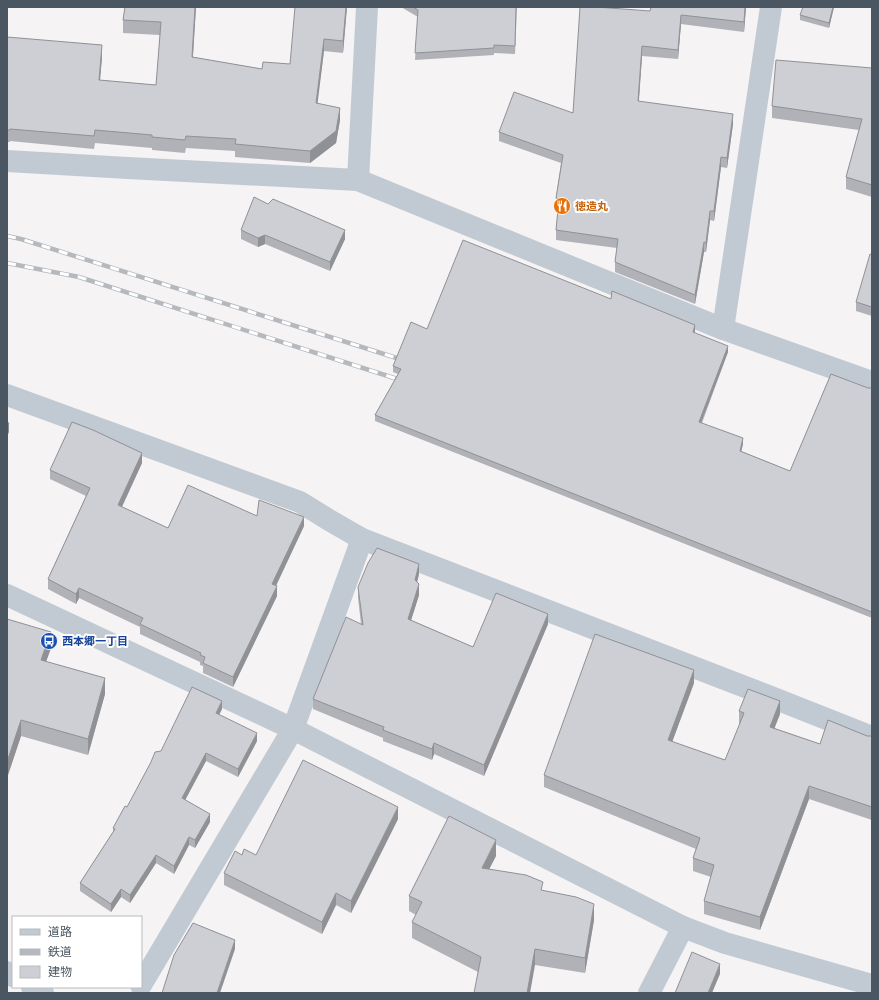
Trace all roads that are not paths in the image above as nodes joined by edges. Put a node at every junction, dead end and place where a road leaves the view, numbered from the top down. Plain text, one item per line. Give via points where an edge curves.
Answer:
1 (367, 7) edge
2 (771, 7) edge
3 (7, 161) edge
4 (358, 180) junction
5 (723, 329) junction
6 (872, 382) edge
7 (7, 395) edge
8 (362, 539) junction
9 (7, 595) edge
10 (293, 729) junction
11 (872, 737) edge
12 (683, 927) junction
13 (142, 983) edge
14 (872, 986) edge
15 (34, 988) edge
16 (43, 993) edge
17 (649, 993) edge

1 - 4 street
2 - 5 street
3 - 4 street
4 - 5 street
5 - 6 street
7 - 8 street via 300,502
8 - 10 street
8 - 11 street
9 - 10 street
10 - 12 street
10 - 13 street
12 - 14 street via 726,943
12 - 17 street
15 - 16 street

